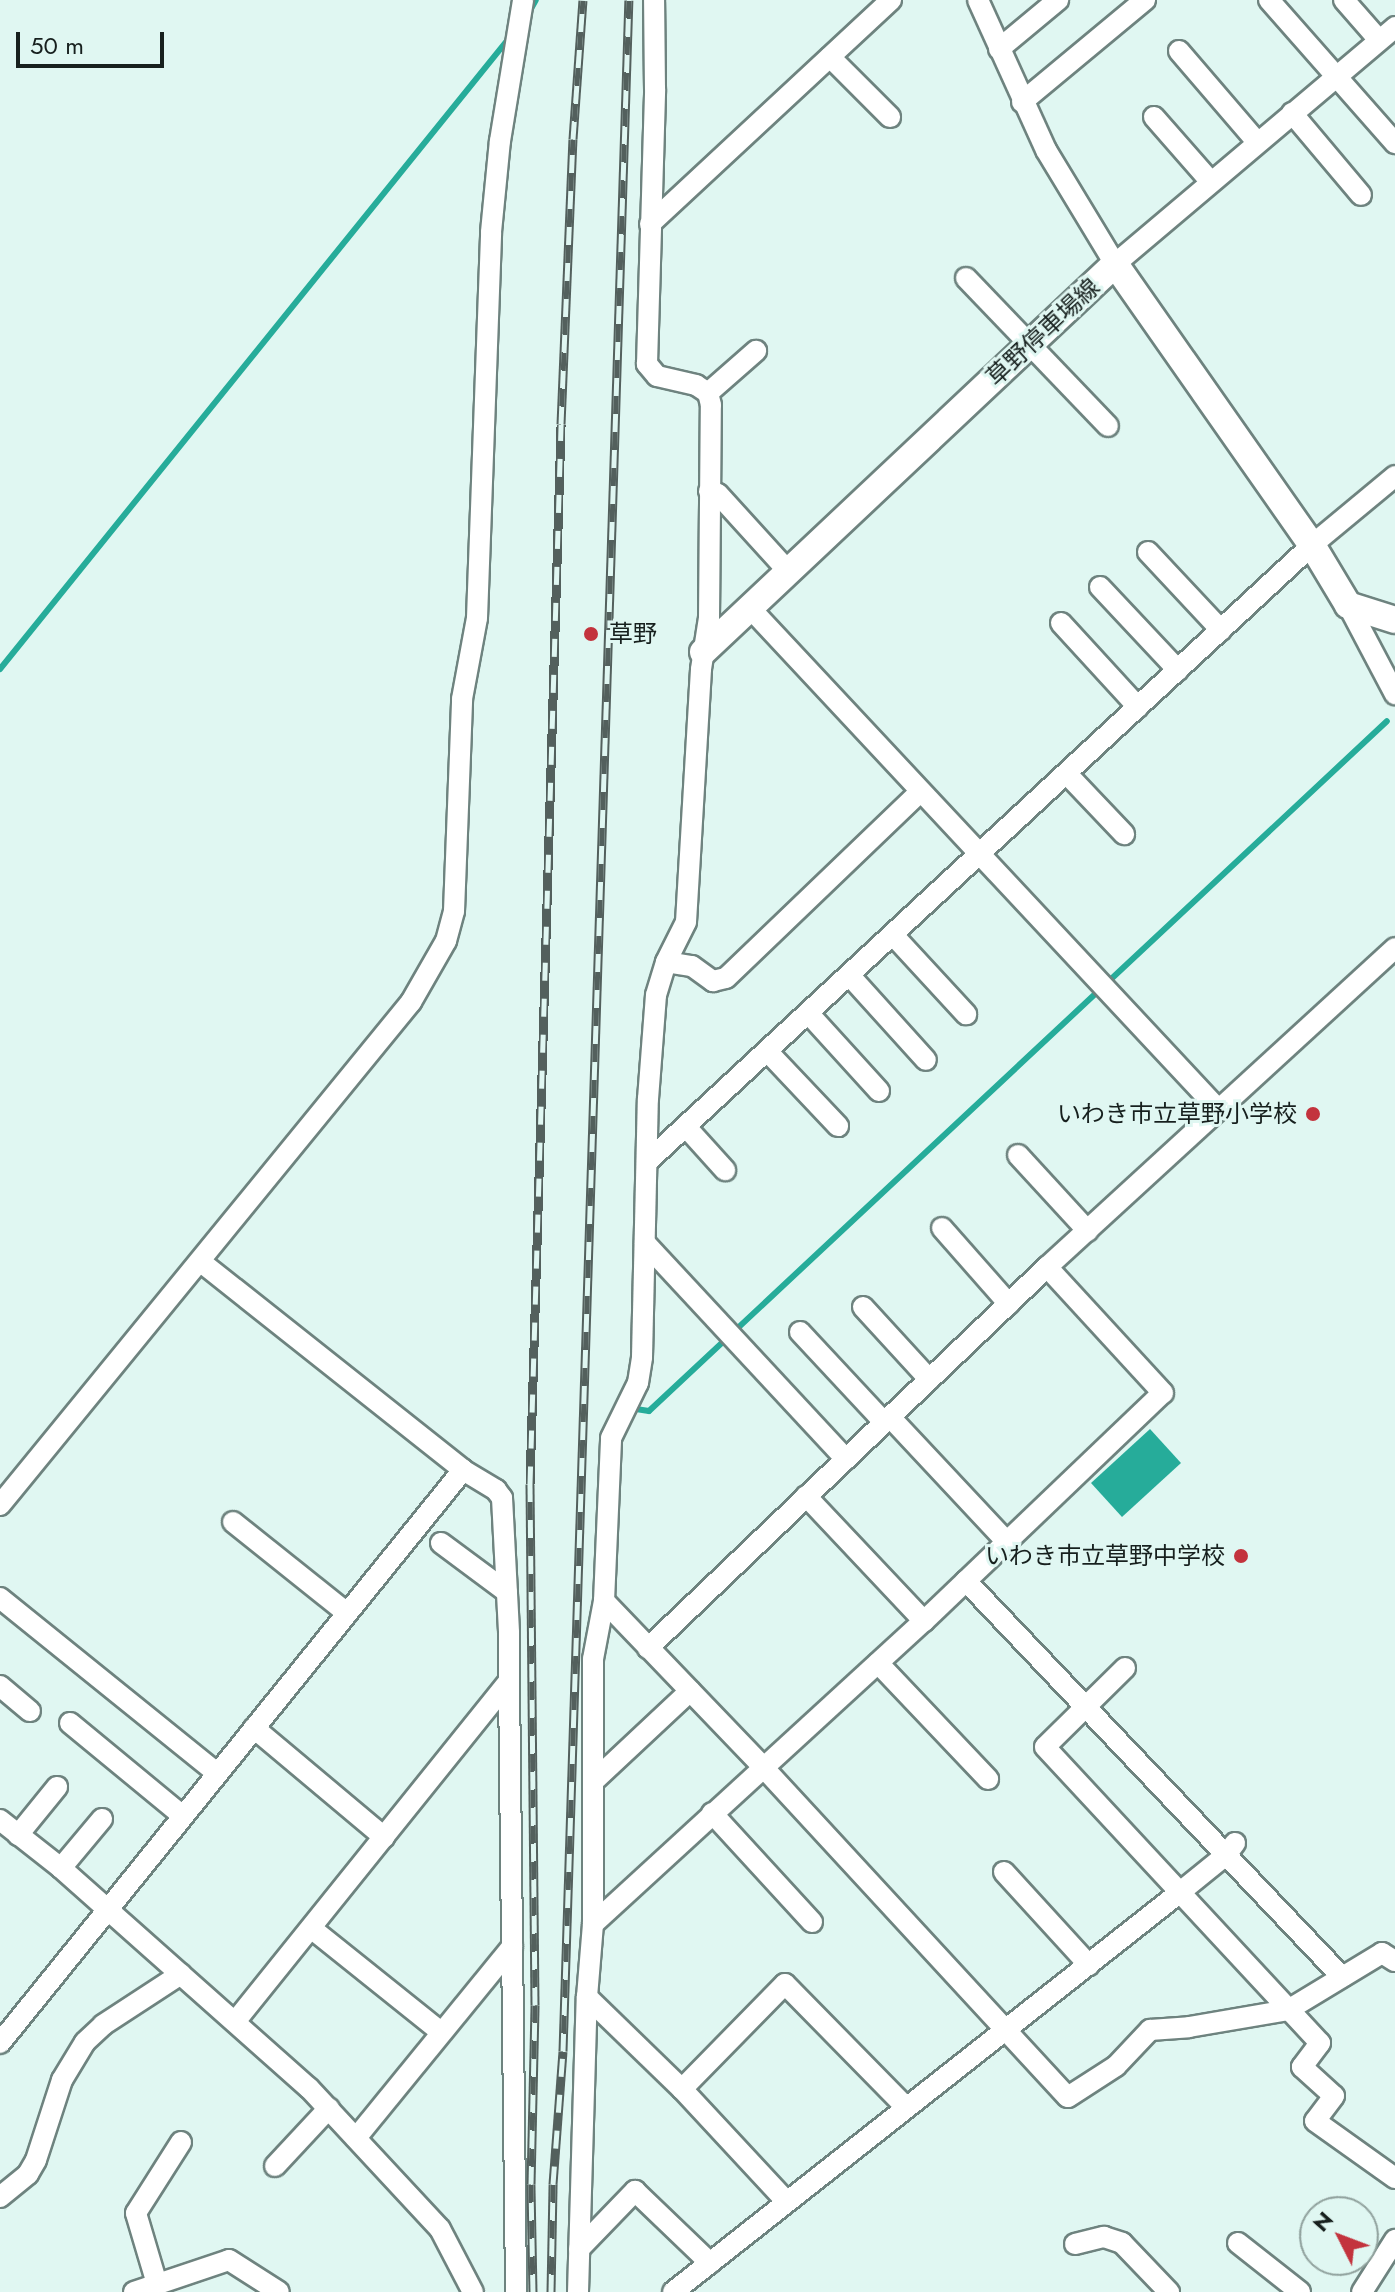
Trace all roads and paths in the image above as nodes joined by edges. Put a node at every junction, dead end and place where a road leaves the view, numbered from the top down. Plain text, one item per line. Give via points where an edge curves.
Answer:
1 (654, 0) edge
2 (891, 0) edge
3 (978, 0) edge
4 (1058, 0) edge
5 (1145, 0) edge
6 (1269, 0) edge
7 (1344, 0) edge
8 (523, 2) edge
9 (1395, 27) edge
10 (1379, 40) junction
11 (999, 49) junction
12 (1179, 51) dead end
13 (830, 57) junction
14 (1336, 76) junction
15 (1022, 102) junction
16 (1292, 113) junction
17 (890, 117) dead end
18 (1154, 117) dead end
19 (1257, 142) junction
20 (1395, 143) edge
21 (1211, 182) junction
22 (1361, 195) dead end
23 (650, 224) junction
24 (1115, 264) junction
25 (966, 278) dead end
26 (1030, 344) junction
27 (756, 351) dead end
28 (708, 393) junction
29 (1108, 426) dead end
30 (1395, 476) edge
31 (709, 491) junction
32 (1312, 545) junction
33 (1148, 552) dead end
34 (789, 572) junction
35 (1100, 587) dead end
36 (1348, 605) junction
37 (750, 608) junction
38 (1395, 620) edge
39 (1061, 623) dead end
40 (1221, 630) junction
41 (703, 652) junction
42 (1178, 670) junction
43 (1395, 694) edge
44 (1138, 707) junction
45 (1067, 774) junction
46 (920, 792) junction
47 (1124, 834) dead end
48 (980, 855) junction
49 (893, 935) junction
50 (1395, 948) edge
51 (666, 962) junction
52 (850, 976) junction
53 (809, 1014) junction
54 (966, 1014) dead end
55 (768, 1052) junction
56 (926, 1060) dead end
57 (879, 1091) dead end
58 (1219, 1110) junction
59 (838, 1126) dead end
60 (687, 1128) junction
61 (1018, 1155) dead end
62 (648, 1161) junction
63 (725, 1170) dead end
64 (942, 1228) dead end
65 (1088, 1231) junction
66 (645, 1243) junction
67 (201, 1262) junction
68 (1047, 1267) junction
69 (1009, 1304) junction
70 (863, 1307) dead end
71 (800, 1332) dead end
72 (929, 1379) junction
73 (887, 1419) junction
74 (846, 1459) junction
75 (463, 1470) junction
76 (806, 1496) junction
77 (0, 1505) edge
78 (233, 1522) dead end
79 (1007, 1542) junction
80 (441, 1543) dead end
81 (966, 1581) junction
82 (507, 1592) junction
83 (0, 1598) edge
84 (604, 1601) junction
85 (347, 1613) junction
86 (924, 1621) junction
87 (648, 1648) junction
88 (878, 1663) junction
89 (1125, 1668) dead end
90 (509, 1681) junction
91 (0, 1686) edge
92 (690, 1691) junction
93 (1085, 1707) junction
94 (30, 1711) dead end
95 (70, 1723) dead end
96 (254, 1728) junction
97 (763, 1767) junction
98 (217, 1773) junction
99 (596, 1779) junction
100 (988, 1779) dead end
101 (57, 1787) dead end
102 (712, 1813) junction
103 (183, 1816) junction
104 (102, 1819) dead end
105 (0, 1820) edge
106 (18, 1835) junction
107 (384, 1837) junction
108 (1231, 1849) junction
109 (61, 1868) junction
110 (1004, 1872) dead end
111 (1179, 1893) junction
112 (106, 1911) junction
113 (812, 1922) dead end
114 (593, 1924) junction
115 (311, 1928) junction
116 (512, 1947) junction
117 (1395, 1961) edge
118 (1089, 1965) junction
119 (181, 1974) junction
120 (1342, 1977) junction
121 (587, 1997) junction
122 (1288, 2010) junction
123 (236, 2020) junction
124 (1007, 2030) junction
125 (441, 2032) junction
126 (0, 2043) edge
127 (682, 2089) junction
128 (906, 2107) junction
129 (329, 2108) junction
130 (356, 2138) junction
131 (181, 2142) dead end
132 (275, 2166) dead end
133 (1395, 2178) edge
134 (0, 2197) edge
135 (786, 2201) junction
136 (1395, 2240) edge
137 (1238, 2243) dead end
138 (1075, 2244) dead end
139 (579, 2249) junction
140 (710, 2263) junction
141 (157, 2284) junction
142 (134, 2292) edge
143 (279, 2292) edge
144 (473, 2292) edge
145 (516, 2292) edge
146 (578, 2292) edge
147 (673, 2292) edge
148 (1169, 2292) edge
149 (1300, 2292) edge
150 (1363, 2292) edge

1 - 23 street
2 - 13 street
3 - 11 street
4 - 11 street
5 - 15 street
6 - 14 street
7 - 10 street
8 - 67 street via 491,232 477,618 462,699 454,911 441,951 411,1002
9 - 10 street
10 - 14 street
11 - 15 street
12 - 19 street
13 - 17 street
13 - 23 street
14 - 16 street
14 - 20 street
15 - 24 street via 1071,197
16 - 19 street
16 - 22 street
18 - 21 street
19 - 21 street
21 - 24 street
23 - 28 street via 647,364 657,376
24 - 26 main road, 草野停車場線
24 - 32 main road, 草野停車場線
25 - 26 street
26 - 29 street
26 - 34 main road, 草野停車場線
27 - 28 street
28 - 31 street
30 - 32 street
31 - 34 street via 718,494
31 - 41 street via 709,618
32 - 36 main road, 草野停車場線
32 - 40 street
33 - 40 street
34 - 37 main road, 草野停車場線
35 - 42 street
36 - 38 main road
36 - 43 street
37 - 41 main road, 草野停車場線
37 - 46 street
39 - 44 street
40 - 42 street
41 - 51 street via 686,922
42 - 44 street
44 - 45 street
45 - 47 street
45 - 48 street
46 - 48 street
46 - 51 street via 726,978 713,981 692,966
48 - 49 street
48 - 58 street
49 - 52 street
49 - 54 street
50 - 58 street
51 - 62 street via 656,995
52 - 53 street
52 - 56 street
53 - 55 street
53 - 57 street
55 - 59 street
55 - 60 street
58 - 65 street
60 - 62 street
60 - 63 street
61 - 65 street
62 - 66 street
64 - 69 street
65 - 68 street
66 - 74 street
66 - 84 street via 638,1383 611,1438
67 - 75 street
67 - 77 street
68 - 69 street
68 - 79 street via 1163,1393
69 - 72 street
70 - 72 street
71 - 73 street
72 - 73 street
73 - 74 street
73 - 79 street
74 - 76 street
75 - 82 street via 502,1498
75 - 85 street
76 - 86 street
76 - 87 street
78 - 85 street
79 - 81 street
80 - 82 street
81 - 86 street
81 - 93 street
82 - 90 street
83 - 98 street
84 - 87 street
84 - 99 street via 593,1659
85 - 96 street
86 - 88 street
87 - 92 street
88 - 97 street
88 - 100 street
89 - 93 street
90 - 107 street
90 - 116 street
91 - 94 street
92 - 97 street
92 - 99 street
93 - 108 street
93 - 111 street via 1045,1747
95 - 103 street
96 - 98 street
96 - 107 street
97 - 102 street
97 - 124 street
98 - 103 street
99 - 114 street
101 - 106 street
102 - 113 street
102 - 114 street
103 - 112 street
104 - 109 street
105 - 106 street
106 - 109 street
107 - 115 street
108 - 111 street
108 - 120 street
109 - 112 street
110 - 118 street
111 - 118 street
111 - 122 street
112 - 119 street
112 - 126 street
114 - 121 street
115 - 123 street
115 - 125 street
116 - 125 street
116 - 145 street
117 - 120 street via 1382,1953
118 - 124 street
119 - 123 street
119 - 134 street via 85,2042 62,2080 36,2160 28,2174
120 - 122 street
121 - 127 street
121 - 139 street
122 - 124 street via 1150,2030 1116,2066 1068,2097
122 - 133 street via 1320,2043 1302,2067 1334,2096 1315,2121
123 - 129 street
124 - 128 street
125 - 130 street
127 - 128 street via 785,1984
127 - 135 street
128 - 135 street
129 - 130 street
129 - 132 street
130 - 144 street via 440,2229
131 - 141 street via 136,2213
135 - 140 street
136 - 150 street
137 - 149 street
138 - 148 street via 1104,2237 1122,2243
139 - 140 street via 635,2191
139 - 146 street
140 - 147 street
141 - 142 street
141 - 143 street via 229,2260

